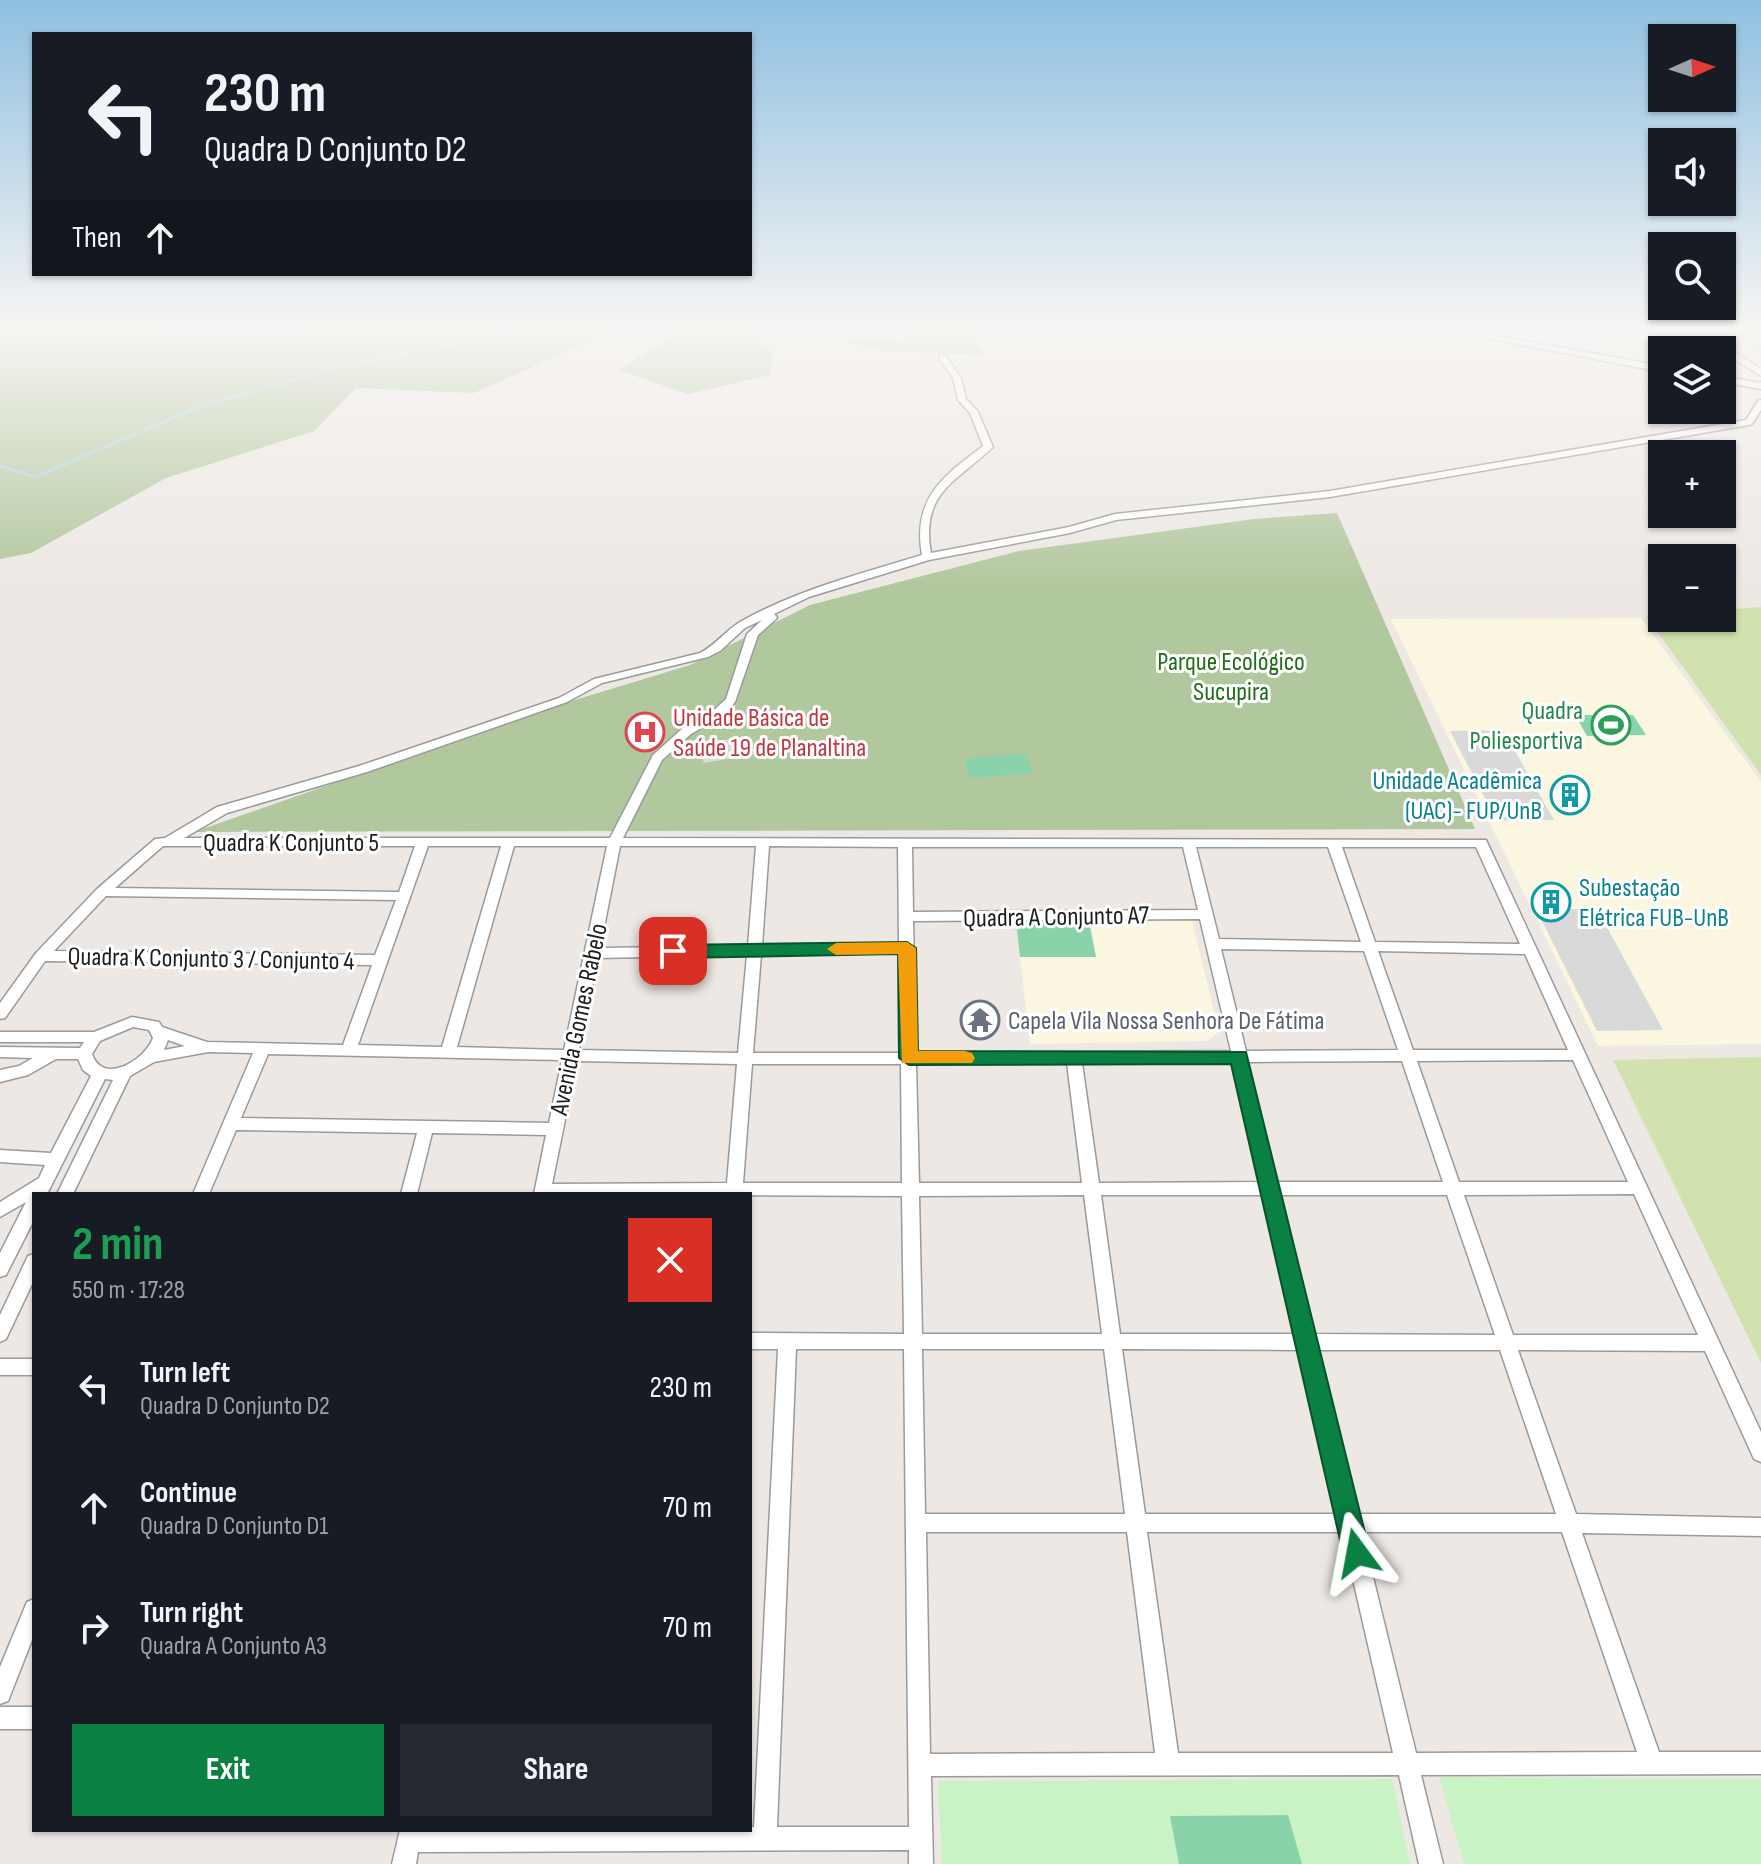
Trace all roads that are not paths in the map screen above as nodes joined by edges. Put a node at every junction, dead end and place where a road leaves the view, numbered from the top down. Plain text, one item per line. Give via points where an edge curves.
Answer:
1 (974, 413) edge
2 (1755, 413) edge
3 (927, 557) junction
4 (805, 595) junction
5 (164, 842) junction
6 (423, 843) junction
7 (508, 844) junction
8 (614, 844) junction
9 (1189, 844) junction
10 (1334, 844) junction
11 (763, 845) junction
12 (905, 845) junction
13 (102, 892) junction
14 (403, 896) junction
15 (1205, 914) junction
16 (907, 917) junction
17 (1212, 944) junction
18 (1368, 947) junction
19 (907, 948) junction
20 (1530, 949) junction
21 (754, 950) junction
22 (592, 953) junction
23 (41, 956) junction
24 (381, 960) junction
25 (0, 1014) edge
26 (160, 1032) junction
27 (0, 1037) edge
28 (95, 1037) junction
29 (208, 1047) junction
30 (262, 1049) junction
31 (348, 1051) junction
32 (0, 1052) edge
33 (54, 1053) junction
34 (84, 1054) junction
35 (447, 1054) junction
36 (1579, 1055) junction
37 (1407, 1056) junction
38 (153, 1057) junction
39 (570, 1057) junction
40 (1074, 1057) junction
41 (1239, 1057) junction
42 (909, 1058) junction
43 (744, 1059) junction
44 (124, 1072) junction
45 (100, 1073) junction
46 (0, 1076) edge
47 (229, 1124) junction
48 (426, 1127) junction
49 (555, 1129) junction
50 (0, 1156) edge
51 (56, 1160) junction
52 (1270, 1188) junction
53 (1452, 1188) junction
54 (1639, 1188) junction
55 (41, 1189) edge
56 (911, 1189) junction
57 (1092, 1189) junction
58 (66, 1192) edge
59 (202, 1192) edge
60 (410, 1192) edge
61 (542, 1192) edge
62 (734, 1192) edge
63 (32, 1194) edge
64 (32, 1207) edge
65 (0, 1210) edge
66 (32, 1265) edge
67 (0, 1270) edge
68 (0, 1334) edge
69 (752, 1341) edge
70 (787, 1341) junction
71 (913, 1341) junction
72 (1112, 1342) junction
73 (1307, 1342) junction
74 (1509, 1342) junction
75 (1710, 1343) junction
76 (0, 1367) edge
77 (32, 1367) edge
78 (1761, 1453) edge
79 (915, 1523) junction
80 (1136, 1523) junction
81 (1349, 1523) junction
82 (1569, 1523) junction
83 (1761, 1527) edge
84 (32, 1614) edge
85 (0, 1693) edge
86 (0, 1718) edge
87 (32, 1718) edge
88 (1652, 1763) junction
89 (1761, 1763) edge
90 (1406, 1764) junction
91 (919, 1765) junction
92 (1168, 1765) junction
93 (596, 1835) edge
94 (920, 1838) junction
95 (765, 1839) junction
96 (408, 1845) edge
97 (921, 1864) edge
98 (1431, 1864) edge

1 - 3 street via 988,447 938,485 931,497 921,538
2 - 3 street via 1749,422 1693,433 1330,494 1115,517
3 - 4 street
4 - 5 street via 741,626 704,655 598,681 563,700 363,769 222,810
4 - 8 street, Avenida Gomes Rabelo via 808,600 771,618 753,634 731,700 663,750
5 - 6 street, Quadra K Conjunto 5
5 - 13 street
6 - 7 street, Quadra K Conjunto 5
6 - 14 street
7 - 8 street, Quadra K Conjunto 5
7 - 35 street
8 - 11 street, Quadra K Conjunto 5
8 - 22 street, Avenida Gomes Rabelo
9 - 10 street
9 - 12 street
9 - 15 street
10 - 18 street
10 - 20 street via 1481,843
11 - 12 street, Quadra K Conjunto 5
11 - 21 street
12 - 16 street
13 - 14 street
13 - 23 street
14 - 24 street
15 - 16 street, Quadra A Conjunto A7
15 - 17 street
16 - 19 street
17 - 18 street
17 - 41 street
18 - 20 street
18 - 37 street
19 - 21 street
19 - 42 street
20 - 36 street
21 - 22 street
21 - 43 street
22 - 39 street, Avenida Gomes Rabelo
23 - 24 street, Quadra K Conjunto 3 / Conjunto 4
23 - 25 street
24 - 31 street
26 - 28 street via 132,1022
26 - 29 street
26 - 38 street via 161,1044
27 - 28 street
28 - 34 street
29 - 30 street
29 - 38 street
30 - 31 street
30 - 47 street
31 - 35 street
32 - 33 street
33 - 34 street
33 - 46 street via 23,1071
34 - 45 street via 90,1069
35 - 39 street
36 - 37 street
36 - 54 street
37 - 41 street
37 - 53 street
38 - 44 street
39 - 43 street
39 - 49 street, Avenida Gomes Rabelo
40 - 41 street
40 - 42 street
40 - 57 street
41 - 52 street
42 - 43 street
42 - 56 street
43 - 62 street
44 - 45 street
44 - 58 street
45 - 51 street
47 - 48 street
47 - 59 street
48 - 49 street
48 - 60 street
49 - 61 street, Avenida Gomes Rabelo
50 - 51 street
51 - 55 street
52 - 53 street
52 - 57 street
52 - 73 street
53 - 54 street
53 - 74 street
54 - 75 street
56 - 57 street
56 - 62 street
56 - 71 street
57 - 72 street
61 - 62 street
63 - 65 street
64 - 67 street
66 - 68 street
69 - 70 street
70 - 71 street
70 - 95 street
71 - 72 street
71 - 79 street
72 - 73 street
72 - 80 street
73 - 74 street
73 - 81 street
74 - 75 street
74 - 82 street
75 - 78 street
76 - 77 street
79 - 80 street
79 - 91 street
80 - 81 street
80 - 92 street
81 - 82 street
81 - 90 street
82 - 83 street
82 - 88 street
84 - 85 street
86 - 87 street
88 - 89 street
88 - 90 street
90 - 92 street
90 - 98 street
91 - 92 street
91 - 94 street
93 - 95 street
93 - 96 street
94 - 95 street
94 - 97 street

